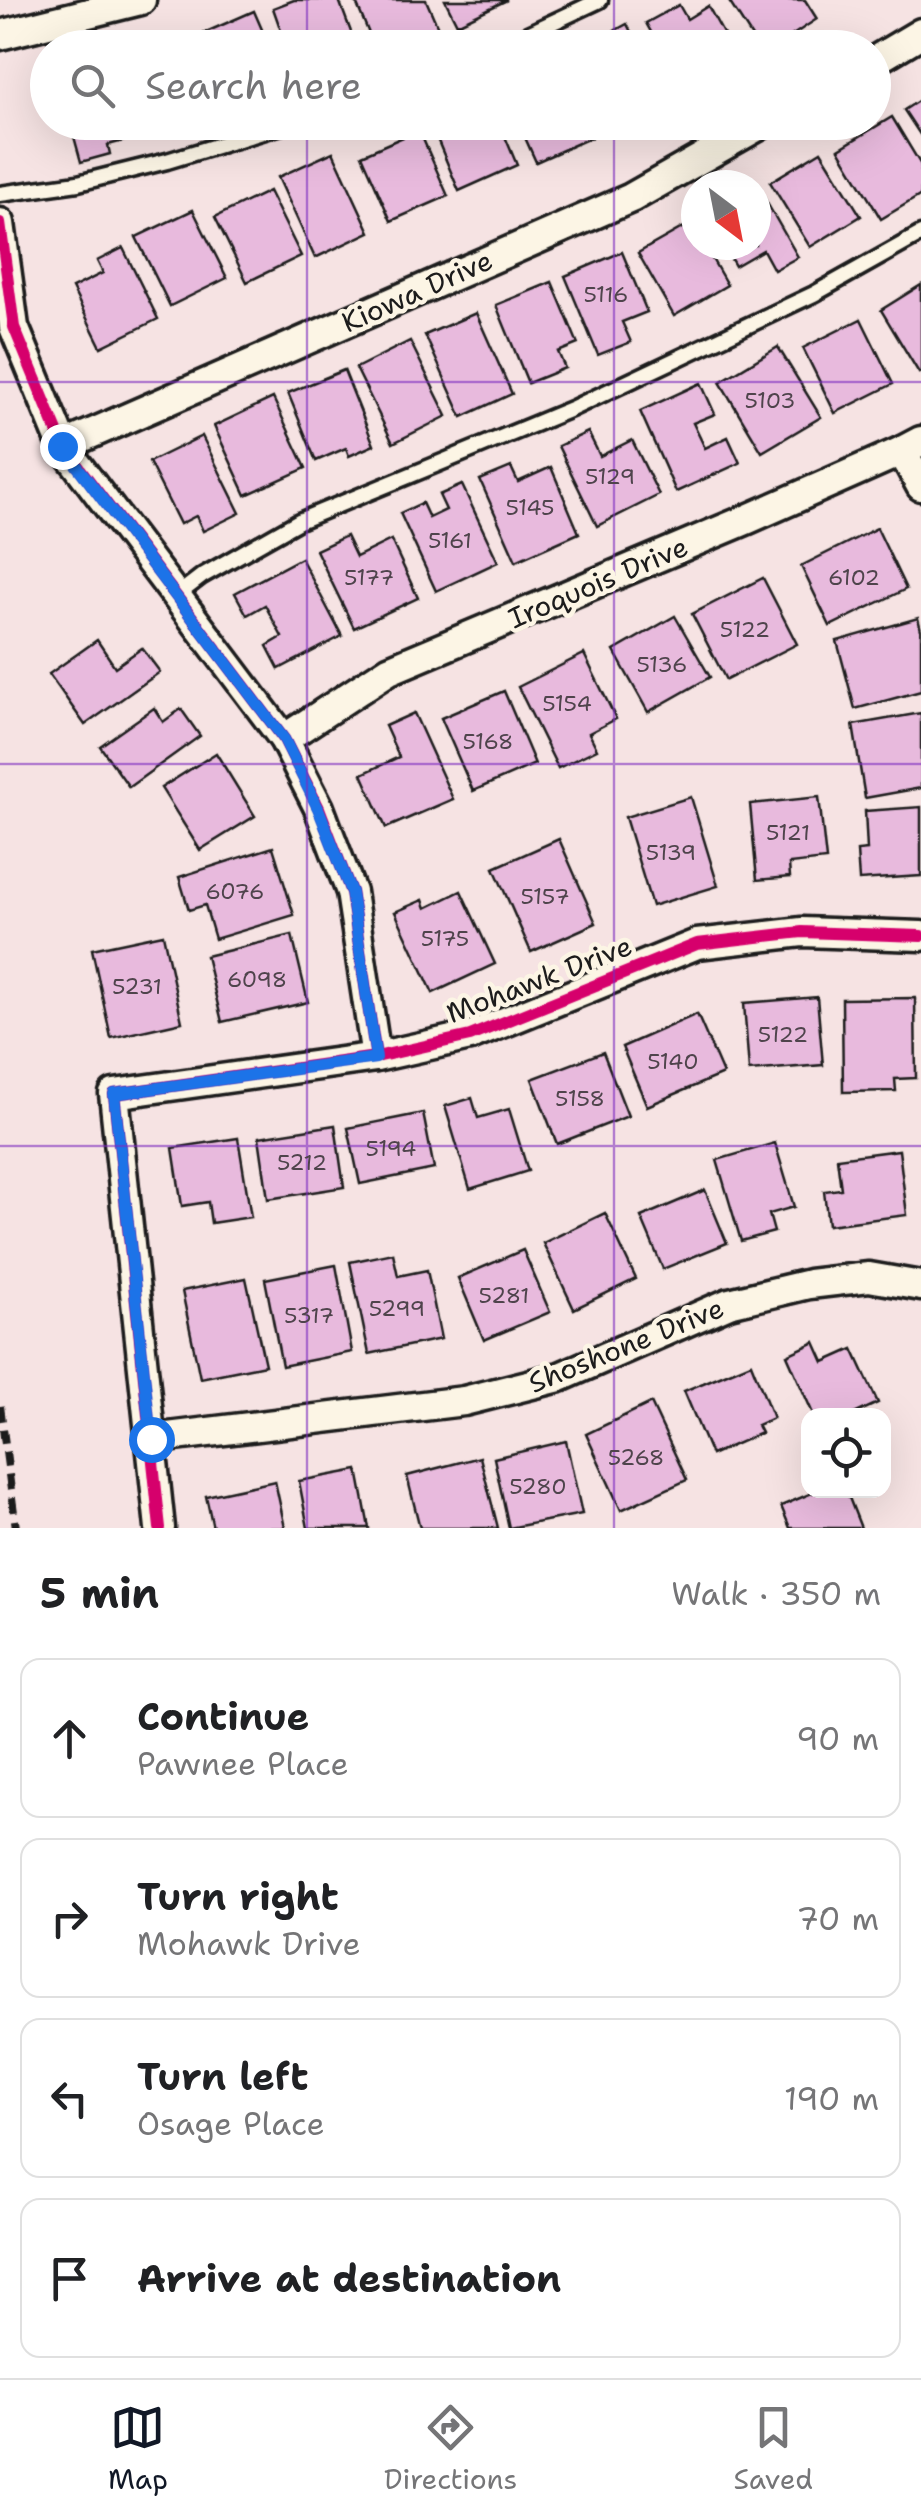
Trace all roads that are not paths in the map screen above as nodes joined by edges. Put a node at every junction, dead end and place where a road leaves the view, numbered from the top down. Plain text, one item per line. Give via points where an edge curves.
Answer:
1 (141, 0) edge
2 (600, 0) edge
3 (536, 30) edge
4 (921, 33) edge
5 (0, 34) edge
6 (891, 51) edge
7 (236, 140) edge
8 (733, 140) edge
9 (0, 194) edge
10 (0, 224) edge
11 (921, 234) edge
12 (62, 446) junction
13 (912, 446) edge
14 (921, 486) edge
15 (176, 596) junction
16 (284, 739) junction
17 (921, 936) edge
18 (376, 1058) junction
19 (921, 1286) edge
20 (151, 1439) junction
21 (160, 1528) edge

1 - 5 street
2 - 3 lane
4 - 6 street
7 - 9 lane via 78,183
8 - 12 street, Kiowa Drive via 631,198
10 - 12 street via 14,328
11 - 15 lane via 814,294 588,401 299,521
12 - 15 street
13 - 14 street
13 - 16 street, Iroquois Drive via 389,670
15 - 16 street
16 - 18 street via 351,892
17 - 18 street, Mohawk Drive via 802,932 697,944 470,1036
18 - 20 street, Mohawk Drive via 114,1094
19 - 20 street, Shoshone Drive via 869,1277 729,1303 560,1377 464,1402
20 - 21 street

